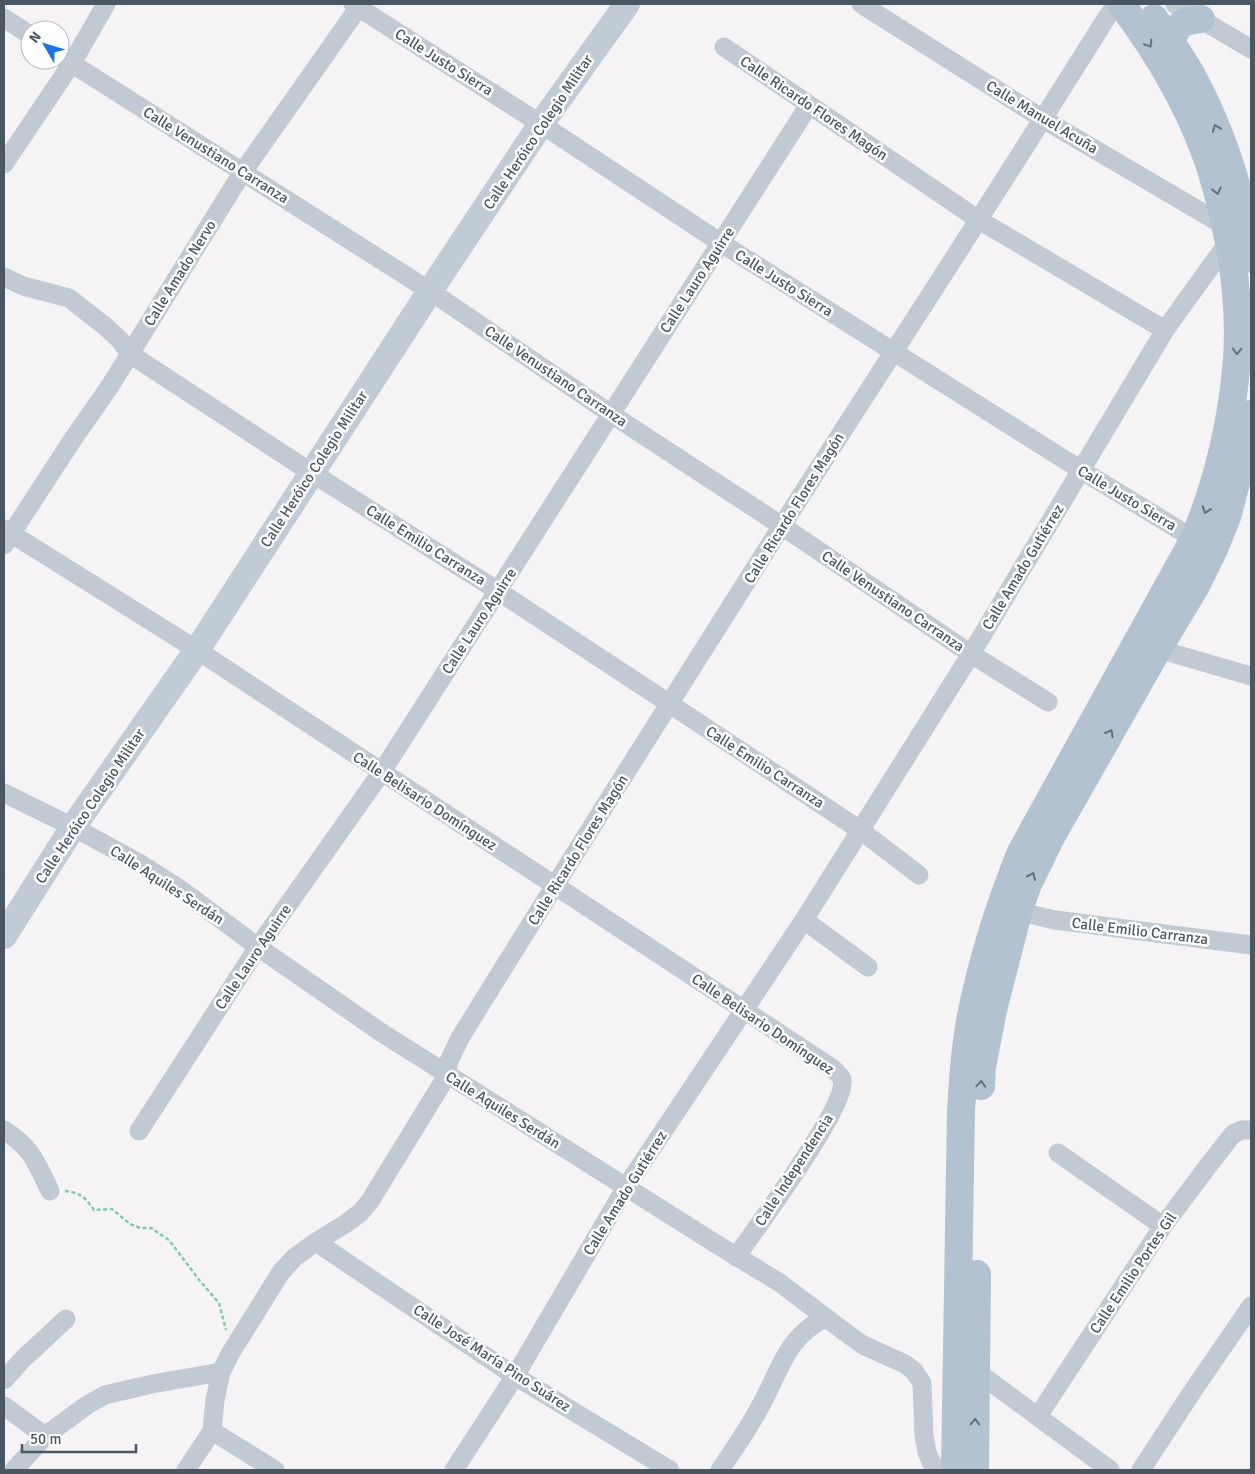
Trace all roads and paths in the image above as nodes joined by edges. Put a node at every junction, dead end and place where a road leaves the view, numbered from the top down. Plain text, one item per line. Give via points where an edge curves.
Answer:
1 (106, 4) edge
2 (627, 4) edge
3 (861, 4) edge
4 (1117, 4) edge
5 (1121, 4) edge
6 (1143, 4) edge
7 (1175, 4) edge
8 (358, 5) edge
9 (4, 18) edge
10 (1201, 20) junction
11 (20, 28) edge
12 (1171, 42) junction
13 (724, 48) dead end
14 (1251, 49) edge
15 (70, 54) edge
16 (70, 62) edge
17 (60, 70) edge
18 (809, 105) junction
19 (1043, 119) junction
20 (541, 124) junction
21 (4, 164) edge
22 (242, 172) junction
23 (979, 220) junction
24 (1227, 233) junction
25 (721, 243) junction
26 (1251, 259) edge
27 (4, 277) edge
28 (430, 291) junction
29 (1165, 330) junction
30 (894, 352) junction
31 (130, 354) junction
32 (611, 414) junction
33 (1251, 414) edge
34 (1081, 470) junction
35 (312, 473) junction
36 (782, 526) junction
37 (6, 535) edge
38 (1194, 539) junction
39 (498, 591) junction
40 (1158, 649) junction
41 (197, 650) junction
42 (972, 654) junction
43 (1251, 676) edge
44 (1048, 702) dead end
45 (670, 704) junction
46 (381, 773) junction
47 (4, 793) edge
48 (73, 827) junction
49 (860, 830) junction
50 (919, 875) dead end
51 (555, 885) junction
52 (1011, 905) junction
53 (804, 920) junction
54 (4, 936) edge
55 (1251, 945) edge
56 (258, 947) junction
57 (868, 967) dead end
58 (744, 1010) junction
59 (445, 1074) junction
60 (842, 1079) joint
61 (4, 1130) edge
62 (139, 1131) dead end
63 (1242, 1132) edge
64 (1058, 1153) dead end
65 (626, 1187) junction
66 (50, 1191) joint
67 (1163, 1226) junction
68 (316, 1242) junction
69 (736, 1257) junction
70 (1251, 1306) edge
71 (826, 1318) junction
72 (66, 1319) dead end
73 (230, 1354) junction
74 (976, 1371) junction
75 (221, 1372) junction
76 (515, 1376) junction
77 (4, 1380) edge
78 (4, 1406) edge
79 (1038, 1416) junction
80 (212, 1431) junction
81 (45, 1436) junction
82 (14, 1470) edge
83 (186, 1470) edge
84 (275, 1470) edge
85 (454, 1470) edge
86 (670, 1470) edge
87 (720, 1470) edge
88 (938, 1470) edge
89 (955, 1470) edge
90 (975, 1470) edge
91 (1110, 1470) edge
92 (1141, 1470) edge

1 - 15 street
2 - 20 main road, Calle Heróico Colegio Militar
3 - 19 street, Calle Manuel Acuña
4 - 19 street, Calle Ricardo Flores Magón
5 -> 24 main road via 1172,81 1190,119 1216,187
6 - 12 main road
7 - 10 street
8 - 20 street, Calle Justo Sierra
8 - 22 street, Calle Amado Nervo
9 - 11 street
10 - 12 main road via 1182,23
10 - 14 street
26 -> 12 main road via 1239,199 1222,141 1209,109
13 - 18 street, Calle Ricardo Flores Magón
16 - 22 street, Calle Venustiano Carranza
17 - 21 street
18 - 23 street, Calle Ricardo Flores Magón
18 - 25 street, Calle Lauro Aguirre
19 - 23 street, Calle Ricardo Flores Magón
19 - 24 street, Calle Manuel Acuña
20 - 25 street, Calle Justo Sierra
20 - 28 main road, Calle Heróico Colegio Militar
22 - 28 street, Calle Venustiano Carranza
22 - 31 street, Calle Amado Nervo
23 - 29 street, Calle Ricardo Flores Magón
23 - 30 street, Calle Ricardo Flores Magón
24 - 29 street, Calle Amado Gutiérrez
24 -> 38 main road via 1237,311 1237,359 1220,466
25 - 30 street, Calle Justo Sierra
25 - 32 street, Calle Lauro Aguirre
27 - 31 street, Calle Emilio Carranza via 23,286 69,298 106,327
28 - 32 street, Calle Venustiano Carranza
28 - 35 main road, Calle Heróico Colegio Militar
29 - 34 street, Calle Amado Gutiérrez
30 - 34 street, Calle Justo Sierra
30 - 36 street, Calle Ricardo Flores Magón
31 - 35 street, Calle Emilio Carranza
31 - 37 street, Calle Amado Nervo
32 - 36 street, Calle Venustiano Carranza
32 - 39 street, Calle Lauro Aguirre
33 - 40 main road via 1242,464 1227,517 1197,584
34 - 38 street, Calle Justo Sierra
34 - 42 street, Calle Amado Gutiérrez
35 - 39 street, Calle Emilio Carranza
35 - 41 main road, Calle Heróico Colegio Militar
36 - 42 street, Calle Venustiano Carranza
36 - 45 street, Calle Ricardo Flores Magón
37 - 41 street, Calle Belisario Domínguez
38 - 52 main road via 1021,852
39 - 45 street, Calle Emilio Carranza
39 - 46 street, Calle Lauro Aguirre
40 - 43 street
52 -> 40 main road via 1028,884 1051,837
41 - 46 street, Calle Belisario Domínguez
41 - 48 main road, Calle Heróico Colegio Militar
42 - 44 street, Calle Venustiano Carranza
42 - 49 street, Calle Amado Gutiérrez
45 - 49 street, Calle Emilio Carranza
45 - 51 street, Calle Ricardo Flores Magón
46 - 51 street, Calle Belisario Domínguez
46 - 56 street, Calle Lauro Aguirre
47 - 48 street, Calle Aquiles Serdán
48 - 54 main road, Calle Heróico Colegio Militar
48 - 56 street, Calle Aquiles Serdán via 156,873
49 - 50 street, Calle Emilio Carranza
49 - 53 street, Calle Amado Gutiérrez
51 - 58 street, Calle Belisario Domínguez
51 - 59 street, Calle Ricardo Flores Magón via 460,1038
52 - 55 street, Calle Emilio Carranza via 1029,914 1064,922
74 -> 52 main road via 982,1067
52 - 89 main road via 982,968 963,1070
53 - 57 street
53 - 58 street, Calle Amado Gutiérrez
56 - 59 street, Calle Aquiles Serdán
56 - 62 street, Calle Lauro Aguirre
58 - 60 street, Calle Belisario Domínguez via 832,1068
58 - 65 street, Calle Amado Gutiérrez
59 - 65 street, Calle Aquiles Serdán
59 - 68 street, Calle Ricardo Flores Magón via 435,1097 370,1201 360,1213
60 - 69 street, Calle Independencia via 838,1099 813,1145
61 - 66 street via 19,1140 34,1158
63 - 67 street, Calle Emilio Portes Gil via 1208,1166
64 - 67 street
65 - 69 street, Calle Aquiles Serdán
65 - 76 street, Calle Amado Gutiérrez
66 - 73 path via 79,1194 94,1210 112,1209 130,1224 151,1228 169,1240 219,1303
67 - 79 street, Calle Emilio Portes Gil
68 - 73 street, Calle Ricardo Flores Magón via 281,1272
68 - 76 street, Calle José María Pino Suárez
69 - 71 street, Calle Aquiles Serdán
70 - 92 street
71 - 87 street via 807,1328 787,1352 749,1426
71 - 88 street, Calle Aquiles Serdán via 863,1344 905,1364 920,1378 924,1391 927,1452
72 - 77 street
73 - 75 street, Calle Ricardo Flores Magón
74 - 79 street
90 -> 74 main road
75 - 80 street, Calle Ricardo Flores Magón
75 - 81 street via 105,1395
76 - 85 street, Calle Amado Gutiérrez
76 - 86 street, Calle José María Pino Suárez
78 - 81 street
79 - 91 street
80 - 83 street, Calle Ricardo Flores Magón
80 - 84 street
81 - 82 street

